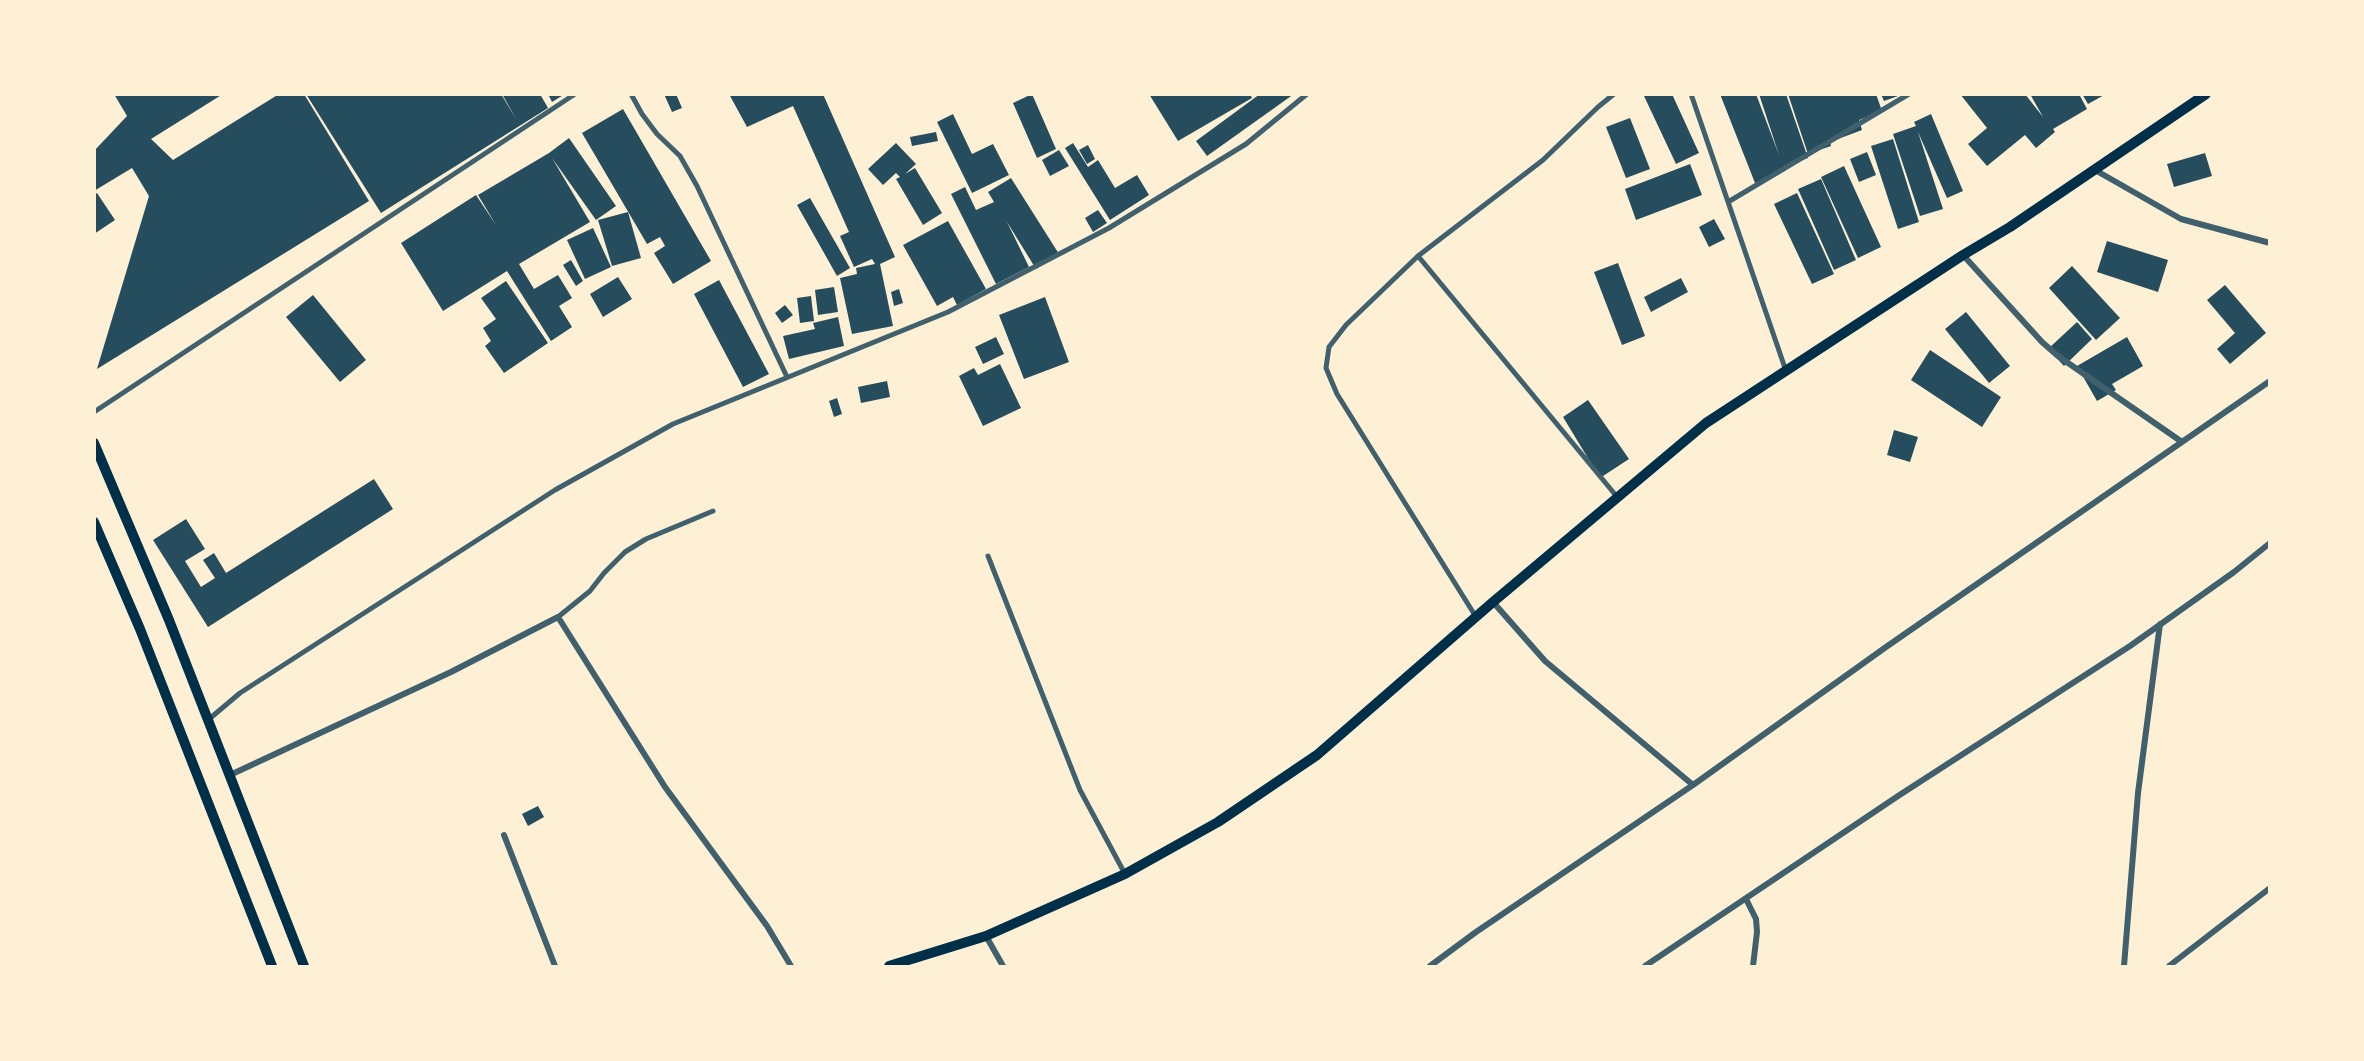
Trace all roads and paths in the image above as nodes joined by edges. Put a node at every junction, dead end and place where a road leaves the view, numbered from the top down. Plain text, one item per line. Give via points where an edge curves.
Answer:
1 (575, 94) edge
2 (631, 94) edge
3 (1307, 94) edge
4 (1614, 94) edge
5 (1691, 94) edge
6 (1909, 94) edge
7 (2206, 94) edge
8 (2095, 170) junction
9 (1728, 202) junction
10 (2270, 243) edge
11 (1963, 255) junction
12 (1418, 256) junction
13 (1786, 371) junction
14 (787, 377) junction
15 (2270, 381) edge
16 (94, 412) edge
17 (2182, 442) junction
18 (94, 443) edge
19 (1618, 498) junction
20 (713, 511) dead end
21 (94, 522) edge
22 (2269, 543) edge
23 (988, 556) dead end
24 (1493, 602) junction
25 (558, 617) junction
26 (1477, 617) junction
27 (2160, 624) junction
28 (208, 720) junction
29 (230, 775) junction
30 (1693, 785) junction
31 (504, 835) dead end
32 (1125, 874) junction
33 (2270, 888) edge
34 (1746, 899) junction
35 (986, 936) junction
36 (272, 966) edge
37 (304, 966) edge
38 (555, 966) edge
39 (791, 966) edge
40 (888, 966) edge
41 (1003, 966) edge
42 (1430, 966) edge
43 (1645, 966) edge
44 (1753, 966) edge
45 (2124, 966) edge
46 (2169, 966) edge

1 - 16 street
2 - 14 street via 642,114 680,156 697,186
3 - 14 street via 1246,144 1109,228 948,312
4 - 12 street via 1543,160
5 - 9 street
6 - 9 street
7 - 8 main road
8 - 10 street via 2181,219
8 - 11 main road
9 - 13 street
11 - 13 main road
11 - 17 street via 2058,356
12 - 19 street
12 - 26 street via 1346,325 1329,347 1326,368 1337,394
13 - 19 main road via 1706,423
14 - 28 street via 673,424 555,490 240,693
15 - 17 street
17 - 30 street
18 - 28 main road
19 - 24 main road
20 - 25 street via 625,552 590,591
21 - 36 main road
22 - 27 street
23 - 32 street via 1080,790
24 - 26 main road
24 - 30 street via 1545,661
25 - 29 street via 451,672
25 - 39 street via 664,788 767,926
26 - 32 main road via 1317,755 1218,822
27 - 34 street
27 - 45 street via 2138,793
28 - 29 main road
29 - 37 main road
30 - 42 street
31 - 38 street
32 - 35 main road
33 - 46 street
34 - 43 street
34 - 44 street via 1756,919
35 - 40 main road
35 - 41 street

